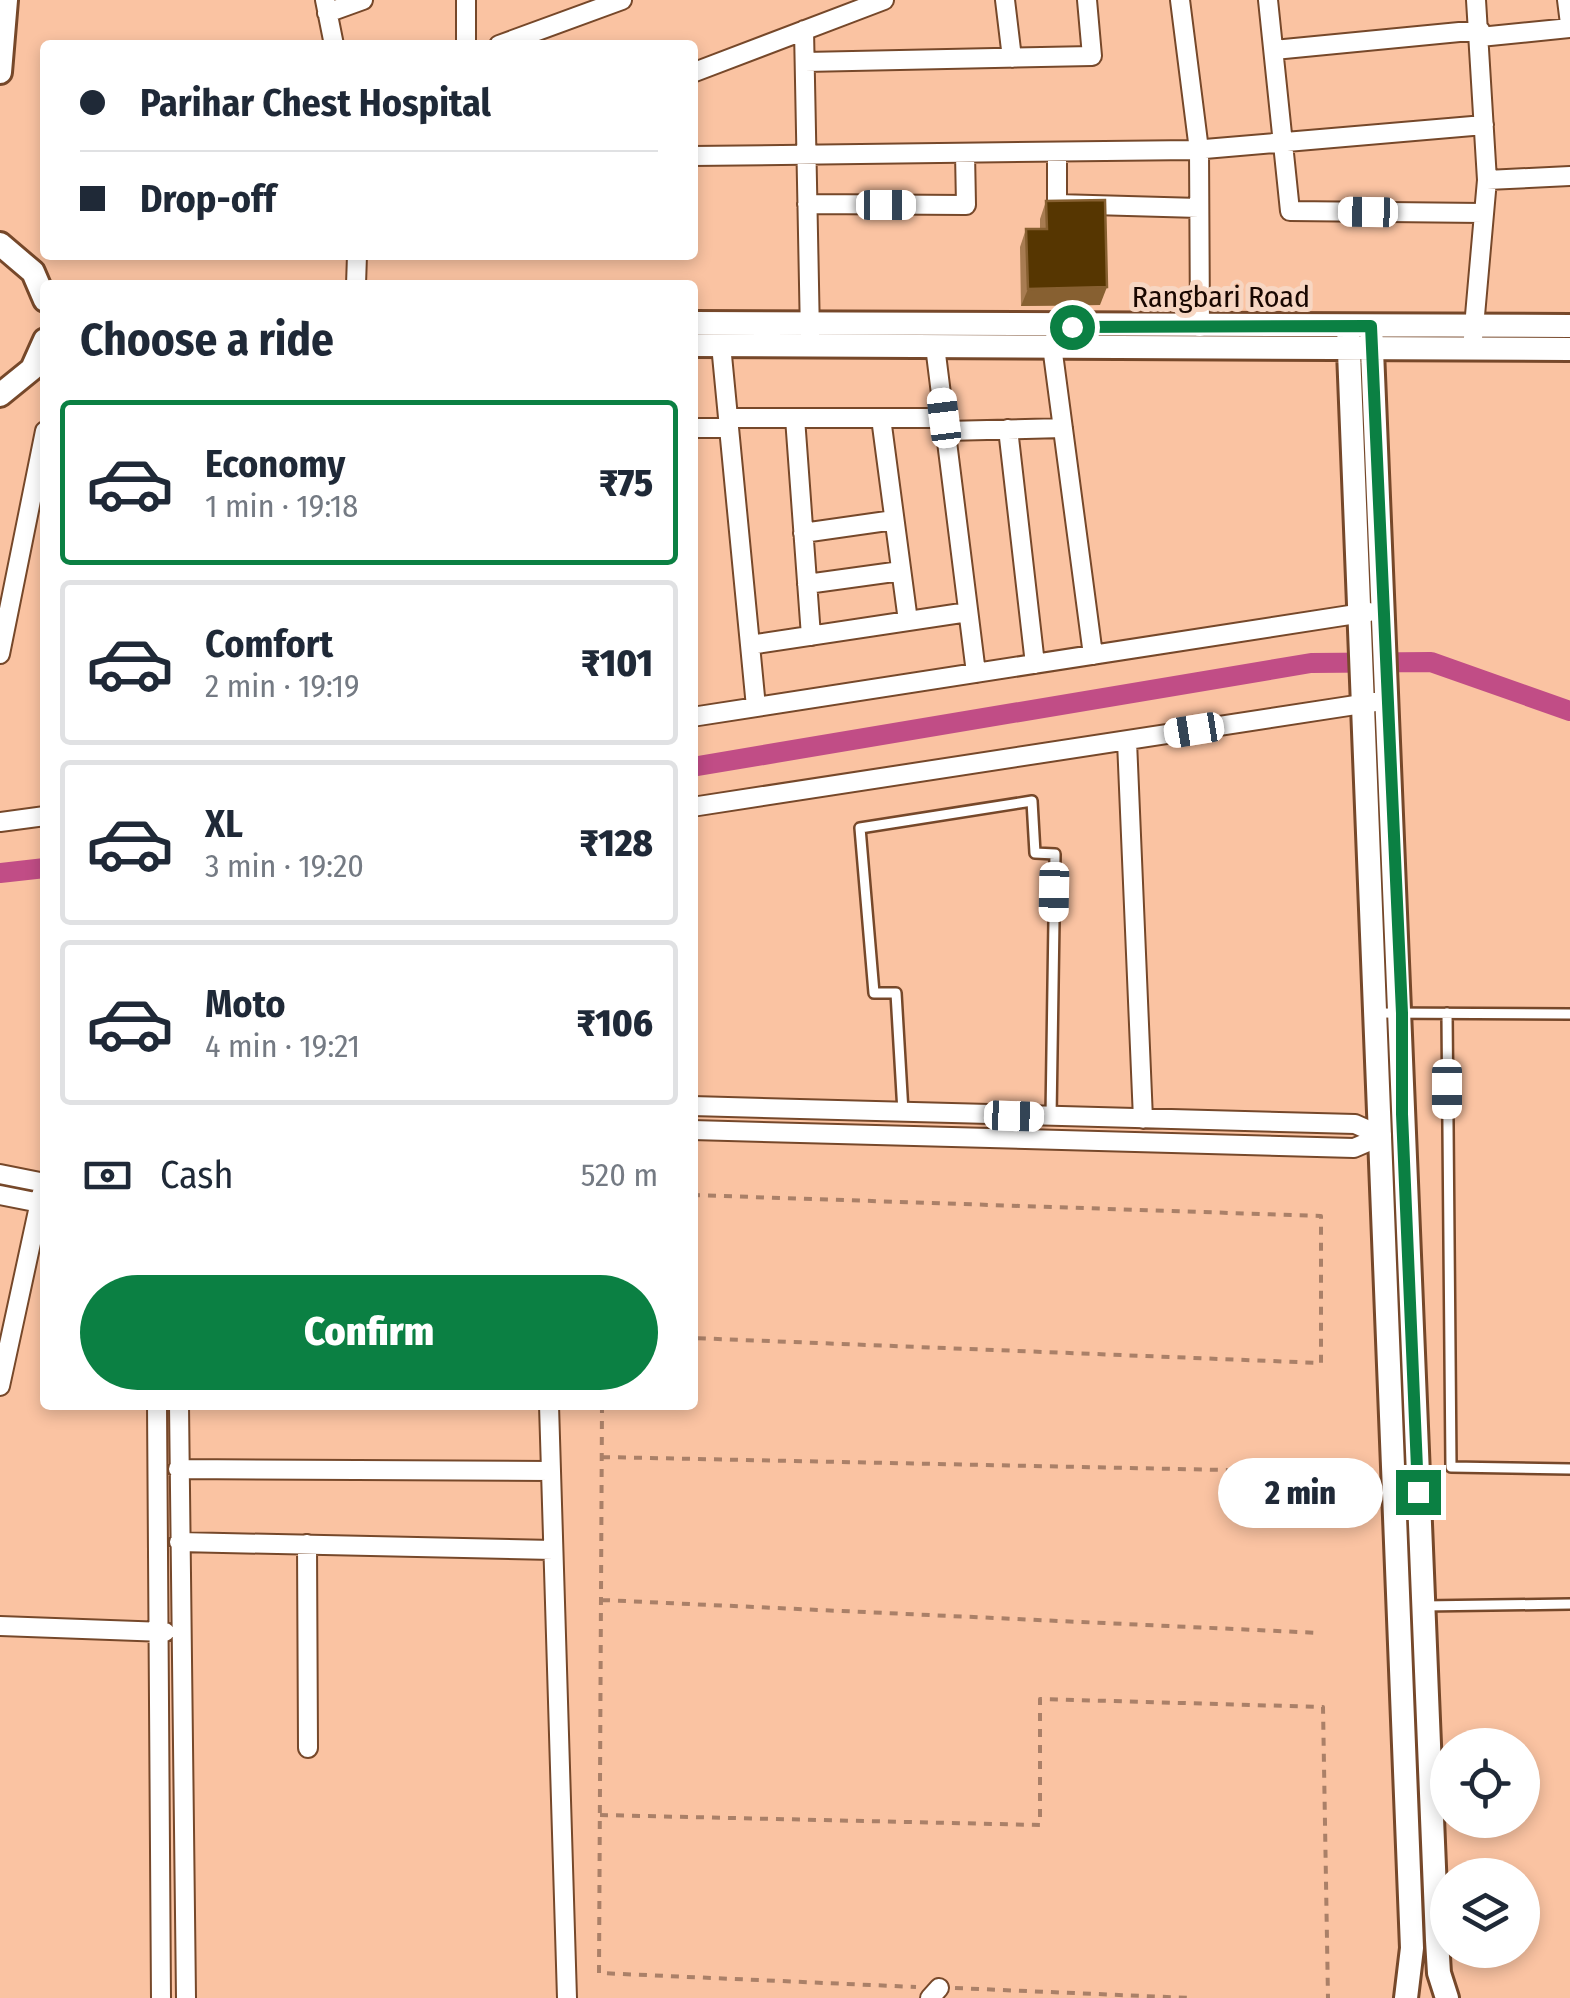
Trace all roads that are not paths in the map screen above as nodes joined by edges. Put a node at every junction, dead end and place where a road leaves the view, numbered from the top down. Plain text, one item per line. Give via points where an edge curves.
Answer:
1 (6, 0) edge
2 (363, 0) edge
3 (466, 0) edge
4 (622, 0) edge
5 (1005, 0) edge
6 (1086, 0) edge
7 (1180, 0) edge
8 (1268, 0) edge
9 (1476, 0) edge
10 (1567, 0) edge
11 (879, 1) edge
12 (326, 6) edge
13 (1570, 26) edge
14 (804, 30) junction
15 (1480, 33) junction
16 (333, 40) edge
17 (466, 40) edge
18 (513, 40) edge
19 (1274, 50) junction
20 (1012, 58) junction
21 (805, 62) junction
22 (698, 71) edge
23 (0, 72) edge
24 (1484, 125) junction
25 (1286, 142) junction
26 (1198, 150) junction
27 (1057, 152) junction
28 (965, 154) junction
29 (806, 155) junction
30 (698, 156) edge
31 (1570, 176) edge
32 (1486, 180) junction
33 (807, 204) junction
34 (1199, 208) junction
35 (1484, 213) junction
36 (0, 244) edge
37 (40, 288) edge
38 (698, 324) edge
39 (1570, 326) edge
40 (1200, 327) junction
41 (810, 335) junction
42 (1360, 337) junction
43 (1473, 337) junction
44 (698, 344) edge
45 (721, 345) junction
46 (935, 346) junction
47 (1052, 346) junction
48 (1570, 349) edge
49 (40, 352) edge
50 (0, 395) edge
51 (794, 418) junction
52 (881, 418) junction
53 (729, 423) junction
54 (945, 425) junction
55 (698, 427) edge
56 (1063, 428) junction
57 (1008, 430) junction
58 (40, 482) edge
59 (37, 512) edge
60 (894, 520) junction
61 (804, 534) junction
62 (901, 571) junction
63 (807, 584) junction
64 (968, 612) junction
65 (1372, 618) junction
66 (908, 621) junction
67 (811, 636) junction
68 (750, 644) junction
69 (0, 654) edge
70 (1093, 655) junction
71 (1034, 664) junction
72 (976, 673) junction
73 (1374, 694) junction
74 (756, 707) junction
75 (698, 715) edge
76 (1127, 741) junction
77 (698, 806) edge
78 (40, 813) edge
79 (0, 822) edge
80 (1377, 1013) junction
81 (1402, 1013) junction
82 (1446, 1013) junction
83 (1570, 1014) edge
84 (698, 1106) edge
85 (903, 1112) junction
86 (942, 1114) junction
87 (1051, 1117) junction
88 (1142, 1119) junction
89 (698, 1130) edge
90 (1382, 1136) junction
91 (940, 1137) junction
92 (0, 1174) edge
93 (40, 1182) edge
94 (0, 1195) edge
95 (40, 1204) edge
96 (40, 1213) edge
97 (0, 1386) edge
98 (158, 1410) edge
99 (179, 1410) edge
100 (549, 1410) edge
101 (178, 1469) junction
102 (1570, 1469) edge
103 (551, 1471) junction
104 (179, 1542) junction
105 (307, 1544) junction
106 (553, 1550) junction
107 (1570, 1604) edge
108 (1423, 1606) junction
109 (0, 1626) edge
110 (181, 1631) junction
111 (157, 1632) junction
112 (308, 1748) dead end
113 (162, 1998) edge
114 (186, 1998) edge
115 (567, 1998) edge
116 (1406, 1998) edge
117 (1447, 1998) edge

1 - 23 street
2 - 12 street
3 - 17 street
4 - 18 street
5 - 20 street
6 - 20 street via 1092,56
7 - 26 street
8 - 19 street
9 - 15 street
10 - 13 street
11 - 14 street
12 - 16 street
13 - 15 street
14 - 21 street
14 - 22 street
15 - 19 street
15 - 24 street
19 - 25 street
20 - 21 street
21 - 29 street
24 - 25 street
24 - 32 street
25 - 26 street
25 - 35 street via 1290,211
26 - 27 street
26 - 34 street
27 - 28 street
27 - 34 street via 1057,204
28 - 29 street
28 - 33 street via 966,205
29 - 30 street
29 - 33 street
31 - 32 street
32 - 35 street
33 - 41 street
34 - 40 street
35 - 43 street
36 - 37 street via 26,264
38 - 41 street, Rangbari Road
39 - 43 street, Rangbari Road
40 - 41 street, Rangbari Road
40 - 42 street, Rangbari Road
41 - 45 street, Rangbari Road
41 - 46 street, Rangbari Road
42 - 43 street, Rangbari Road
42 - 47 street, Rangbari Road
42 - 65 street
43 - 48 street, Rangbari Road
44 - 45 street, Rangbari Road
45 - 53 street
46 - 47 street, Rangbari Road
46 - 54 street
47 - 56 street
49 - 50 street via 24,377
51 - 52 street
51 - 53 street
51 - 61 street
52 - 54 street
52 - 60 street
53 - 55 street
53 - 68 street
54 - 57 street
54 - 64 street
56 - 57 street
56 - 70 street
57 - 71 street
58 - 59 street
59 - 69 street
60 - 61 street
60 - 62 street
61 - 63 street
62 - 63 street
62 - 66 street
63 - 67 street
64 - 66 street
64 - 72 street
65 - 70 street
65 - 73 street
66 - 67 street
67 - 68 street
68 - 74 street
70 - 71 street
71 - 72 street
72 - 74 street
73 - 76 street
73 - 80 street
73 - 81 street
74 - 75 street
76 - 77 street
76 - 88 street
78 - 79 street
80 - 81 lane
80 - 90 street
81 - 82 lane
81 - 108 street
82 - 83 lane
82 - 102 lane via 1451,1467
84 - 85 street
85 - 86 street
85 - 87 lane via 896,993 874,992 860,828 1032,800 1036,853 1055,854
86 - 87 street
86 - 91 street
87 - 88 street
88 - 90 street via 1355,1124
89 - 91 street
90 - 91 street via 1354,1148
90 - 116 street via 1412,1948
92 - 93 street
94 - 95 street
96 - 97 street
98 - 111 street
99 - 101 street
100 - 103 street
101 - 103 street
101 - 104 street
103 - 106 street
104 - 105 street
104 - 110 street
105 - 106 street
105 - 112 street
106 - 115 street
107 - 108 lane
108 - 117 street via 1439,1973
109 - 111 street
110 - 111 street
110 - 114 street
111 - 113 street

